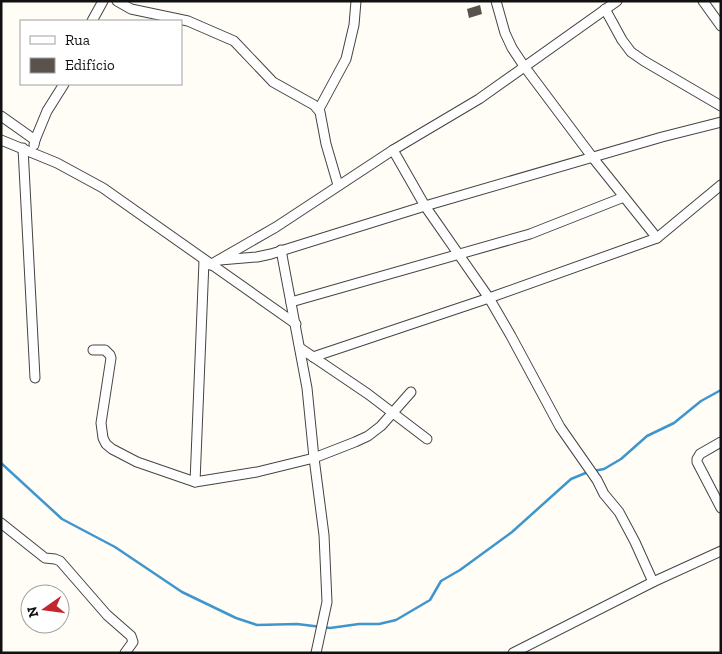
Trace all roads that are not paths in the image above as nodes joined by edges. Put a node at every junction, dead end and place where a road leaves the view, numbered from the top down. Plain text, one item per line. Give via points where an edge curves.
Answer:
1 (103, 1) edge
2 (117, 1) edge
3 (356, 1) edge
4 (496, 1) edge
5 (618, 1) edge
6 (703, 1) edge
7 (605, 8) junction
8 (717, 18) edge
9 (93, 20) edge
10 (721, 26) edge
11 (524, 66) junction
12 (63, 85) edge
13 (721, 106) edge
14 (318, 109) junction
15 (1, 116) edge
16 (721, 122) edge
17 (1, 140) edge
18 (34, 140) junction
19 (23, 148) junction
20 (393, 150) junction
21 (33, 152) junction
22 (593, 158) junction
23 (338, 185) junction
24 (721, 185) edge
25 (624, 197) junction
26 (425, 206) junction
27 (657, 238) junction
28 (281, 250) junction
29 (459, 254) junction
30 (220, 260) junction
31 (207, 263) junction
32 (489, 298) junction
33 (292, 302) junction
34 (296, 324) junction
35 (300, 348) junction
36 (93, 350) dead end
37 (313, 357) junction
38 (35, 378) dead end
39 (411, 392) dead end
40 (393, 413) junction
41 (428, 439) dead end
42 (721, 442) edge
43 (314, 458) junction
44 (196, 482) junction
45 (721, 508) edge
46 (1, 523) edge
47 (721, 551) edge
48 (653, 582) junction
49 (125, 653) edge
50 (316, 653) edge
51 (513, 653) edge

1 - 9 street
2 - 14 street via 132,9 188,21 234,41 273,82
3 - 14 street via 346,59
4 - 11 street via 505,33
5 - 7 street
6 - 8 street
7 - 11 street
7 - 13 street via 631,52
8 - 10 street
11 - 20 street via 478,99
11 - 22 street
12 - 18 street
14 - 23 street
15 - 18 street
16 - 22 street
17 - 19 street
18 - 21 street
19 - 21 street
19 - 38 street
20 - 23 street
20 - 26 street
21 - 31 street via 103,188
22 - 25 street
22 - 26 street
23 - 30 street
24 - 27 street
25 - 27 street
25 - 29 street via 543,230
26 - 28 street
26 - 29 street
27 - 32 street
28 - 30 street via 257,257
28 - 33 street
29 - 32 street
29 - 33 street
30 - 31 street
31 - 34 street
31 - 44 street
32 - 37 street
32 - 48 street via 560,427 619,512
33 - 34 street
34 - 35 street
35 - 37 street
35 - 43 street via 308,388
36 - 44 street via 105,350 111,358 101,423 106,444 137,462
37 - 40 street
39 - 40 street
40 - 41 street
40 - 43 street via 368,436
42 - 45 street via 697,458
43 - 44 street
43 - 50 street via 327,572 327,602
46 - 49 street via 45,558 60,561 107,615 131,636 133,642
47 - 48 street
48 - 51 street

